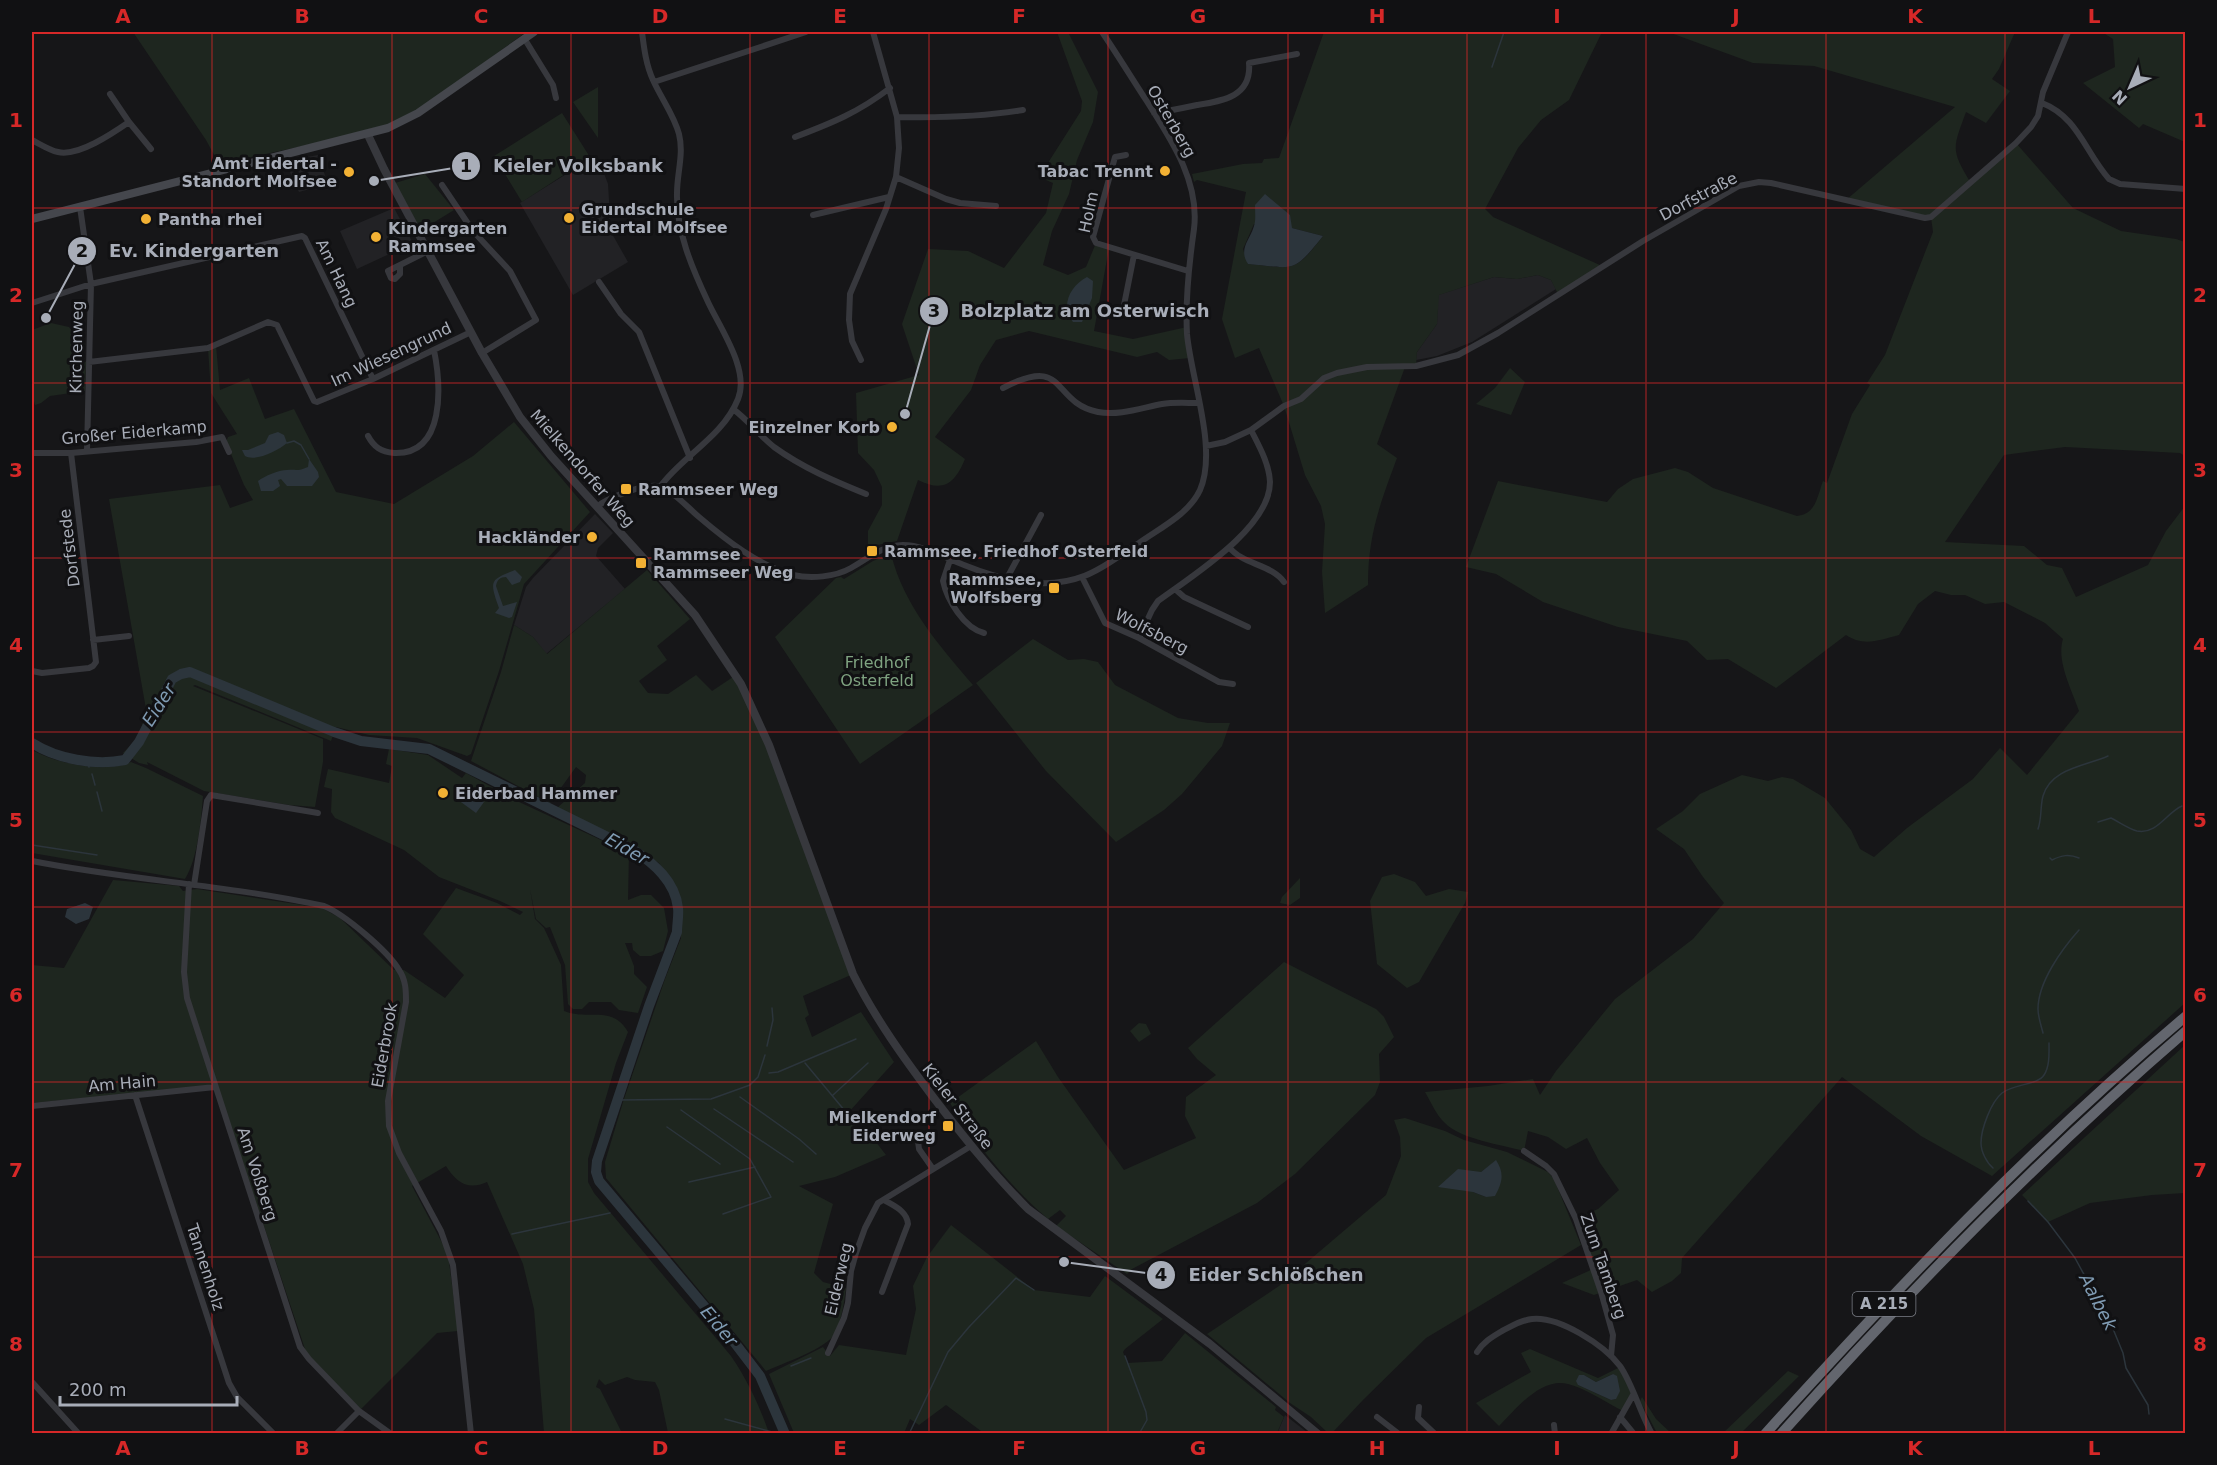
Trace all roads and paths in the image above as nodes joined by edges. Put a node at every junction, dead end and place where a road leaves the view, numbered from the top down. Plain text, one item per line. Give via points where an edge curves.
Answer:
1 (534, 32) edge
2 (642, 32) edge
3 (806, 32) edge
4 (873, 32) edge
5 (1102, 32) edge
6 (2068, 32) edge
7 (524, 38) junction
8 (1297, 54) dead end
9 (654, 82) junction
10 (890, 88) junction
11 (110, 94) dead end
12 (556, 98) dead end
13 (2042, 103) junction
14 (1023, 110) dead end
15 (1154, 113) junction
16 (897, 117) junction
17 (129, 122) junction
18 (368, 135) junction
19 (795, 137) dead end
20 (32, 140) edge
21 (151, 149) dead end
22 (1126, 155) dead end
23 (896, 177) junction
24 (442, 185) dead end
25 (2186, 189) edge
26 (889, 198) junction
27 (996, 206) dead end
28 (80, 207) junction
29 (813, 215) dead end
30 (32, 219) edge
31 (428, 252) junction
32 (1134, 255) junction
33 (399, 266) dead end
34 (1188, 271) junction
35 (599, 282) dead end
36 (91, 284) junction
37 (32, 303) edge
38 (1124, 305) dead end
39 (471, 332) junction
40 (434, 350) junction
41 (482, 353) junction
42 (861, 360) dead end
43 (89, 362) junction
44 (373, 379) junction
45 (1003, 388) dead end
46 (1198, 403) junction
47 (733, 409) junction
48 (1251, 430) junction
49 (368, 436) dead end
50 (1206, 446) junction
51 (87, 451) junction
52 (229, 452) dead end
53 (32, 453) edge
54 (72, 453) junction
55 (690, 458) junction
56 (660, 487) junction
57 (866, 494) dead end
58 (597, 507) junction
59 (1041, 515) dead end
60 (1229, 547) junction
61 (950, 560) junction
62 (1082, 577) junction
63 (1006, 578) junction
64 (1284, 582) dead end
65 (1175, 589) junction
66 (1248, 627) dead end
67 (984, 633) dead end
68 (129, 636) dead end
69 (1139, 638) junction
70 (93, 640) junction
71 (32, 671) edge
72 (736, 675) joint
73 (1233, 684) dead end
74 (318, 813) dead end
75 (32, 861) edge
76 (192, 885) junction
77 (2186, 1016) edge
78 (2186, 1031) edge
79 (215, 1087) junction
80 (135, 1095) junction
81 (32, 1106) edge
82 (918, 1141) dead end
83 (971, 1146) junction
84 (1524, 1151) dead end
85 (933, 1169) junction
86 (884, 1200) junction
87 (882, 1292) dead end
88 (1477, 1352) dead end
89 (828, 1353) dead end
90 (1611, 1356) junction
91 (32, 1382) edge
92 (1633, 1395) junction
93 (1419, 1407) dead end
94 (359, 1411) junction
95 (1377, 1417) dead end
96 (1620, 1417) junction
97 (1554, 1425) dead end
98 (79, 1434) edge
99 (274, 1434) edge
100 (336, 1434) edge
101 (391, 1434) edge
102 (471, 1434) edge
103 (1318, 1434) edge
104 (1399, 1434) edge
105 (1435, 1434) edge
106 (1555, 1434) edge
107 (1611, 1434) edge
108 (1635, 1434) edge
109 (1652, 1434) edge
110 (1765, 1434) edge
111 (1781, 1434) edge

1 - 7 main road
2 - 9 street
3 - 9 street
4 - 10 street
5 - 15 street, Osterberg
6 - 13 street, Dorfstraße
7 - 12 street via 554,85
7 - 18 main road via 418,114
8 - 15 street via 1249,63 1248,81 1225,100
9 - 47 street via 679,134 680,229 696,276 740,371 740,392
10 - 16 street
10 - 19 street via 844,118
11 - 17 street
13 - 25 street via 2065,117 2109,179 2120,184
13 - 48 street, Dorfstraße via 2031,127 2016,143 1931,217 1771,183 1739,186 1458,355 1416,366 1367,367 1337,373 1324,378 1300,399
14 - 16 street via 953,118
15 - 34 street, Osterberg via 1181,159 1192,194 1195,223
16 - 23 street
17 - 20 street via 99,141 70,152 60,153
17 - 21 street
18 - 28 main road
18 - 31 street, Mielkendorfer Weg
22 - 32 street, Holm via 1115,157 1093,237 1100,246
23 - 26 street
23 - 27 street via 946,199
24 - 41 street via 473,231 510,271 536,321
26 - 29 street
26 - 42 street via 850,294 852,341
28 - 30 main road
28 - 36 street, Kirchenweg
31 - 33 street
31 - 39 street, Mielkendorfer Weg
32 - 34 street, Holm
32 - 38 street
34 - 46 street, Osterberg via 1187,331
35 - 55 street via 639,332
36 - 37 street, Am Hang
36 - 43 street, Kirchenweg
36 - 44 street, Am Hang via 302,236
39 - 40 street, Im Wiesengrund
39 - 41 street, Mielkendorfer Weg
40 - 44 street, Im Wiesengrund
40 - 49 street via 437,410 428,438 414,449 396,453 379,449
41 - 58 street, Mielkendorfer Weg via 535,438
43 - 44 street, Im Wiesengrund via 208,348 268,322 277,325 314,401
43 - 51 street, Kirchenweg
45 - 46 street via 1025,377 1045,376 1086,408 1116,414 1165,404
46 - 50 street, Osterberg
47 - 55 street
47 - 57 street via 791,459
48 - 50 street
48 - 60 street via 1264,456 1269,492 1252,525
50 - 62 street, Osterberg via 1205,477 1189,506 1105,566
51 - 52 street, Großer Eiderkamp via 222,437
51 - 54 street, Großer Eiderkamp
53 - 54 street, Großer Eiderkamp
54 - 70 street, Dorfstede
55 - 56 street
56 - 58 street via 648,486
56 - 61 street, Osterberg via 732,543 766,564 794,575 838,573 894,546 913,546
58 - 72 street, Mielkendorfer Weg via 695,615
59 - 63 street
60 - 64 street via 1237,555 1278,574
60 - 65 street
61 - 63 street, Osterberg
61 - 67 street via 942,581 951,603 973,628
62 - 63 street, Osterberg via 1050,583
62 - 69 street, Wolfsberg via 1105,623
65 - 66 street
65 - 69 street via 1154,606
68 - 70 street
69 - 73 street, Wolfsberg via 1219,682
70 - 71 street, Dorfstede via 93,666
72 - 83 street, Kieler Straße via 769,745 853,974 900,1054
74 - 76 street, Am Voßberg via 211,795
75 - 76 street, Eiderbrook
76 - 79 street, Am Voßberg via 184,985
76 - 102 street, Eiderbrook via 330,908 399,968 406,986 406,1002 388,1101 389,1125 453,1264
77 - 110 highway, A 215 via 2007,1178
78 - 111 highway, A 215 via 2075,1130 1964,1238
79 - 80 street, Am Hain
79 - 94 street, Am Voßberg via 300,1347
80 - 81 street, Am Hain
80 - 99 street, Tannenholz via 230,1383 237,1397
82 - 85 street
83 - 85 street, Eiderweg
83 - 103 street, Kieler Straße via 1040,1219 1210,1344
84 - 90 street, Zum Tamberg via 1554,1174 1576,1220 1613,1335
85 - 86 street, Eiderweg
86 - 87 street via 904,1212 908,1224
86 - 89 street, Eiderweg via 865,1228 851,1271 844,1318
88 - 90 street via 1512,1325 1535,1318 1583,1335
90 - 92 street
91 - 98 street
92 - 96 street
92 - 109 street
93 - 105 street via 1418,1418
94 - 100 street
94 - 101 street, Am Voßberg
95 - 104 street
96 - 107 street
96 - 108 street
97 - 106 street

